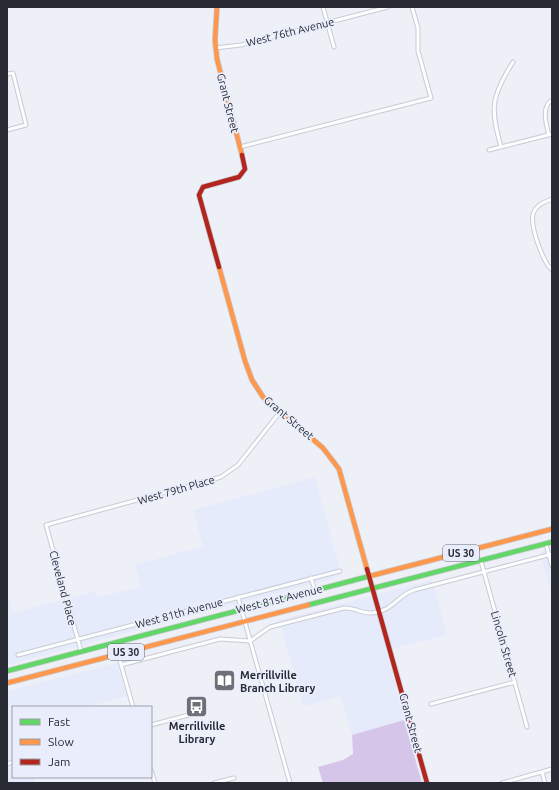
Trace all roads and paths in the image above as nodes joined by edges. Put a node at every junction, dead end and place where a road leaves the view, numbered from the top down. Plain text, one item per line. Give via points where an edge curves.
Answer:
1 (217, 7) edge
2 (323, 7) edge
3 (388, 7) edge
4 (412, 7) edge
5 (328, 23) junction
6 (334, 47) dead end
7 (215, 48) junction
8 (513, 62) dead end
9 (7, 74) edge
10 (552, 100) edge
11 (7, 130) edge
12 (551, 134) edge
13 (240, 147) junction
14 (501, 147) junction
15 (489, 150) dead end
16 (552, 199) edge
17 (552, 270) edge
18 (280, 412) junction
19 (46, 525) joint
20 (552, 529) edge
21 (552, 542) edge
22 (546, 544) junction
23 (551, 555) edge
24 (481, 560) junction
25 (552, 566) edge
26 (340, 571) dead end
27 (484, 572) junction
28 (370, 576) junction
29 (311, 578) junction
30 (374, 588) junction
31 (315, 590) junction
32 (238, 597) junction
33 (241, 609) junction
34 (380, 611) junction
35 (244, 622) junction
36 (77, 640) junction
37 (250, 641) junction
38 (80, 651) junction
39 (118, 654) junction
40 (18, 655) dead end
41 (121, 666) junction
42 (7, 671) edge
43 (514, 682) junction
44 (7, 683) edge
45 (432, 704) dead end
46 (133, 706) edge
47 (196, 713) dead end
48 (152, 725) edge
49 (527, 727) dead end
50 (552, 769) edge
51 (542, 772) junction
52 (152, 773) edge
53 (234, 778) dead end
54 (155, 783) edge
55 (214, 783) edge
56 (290, 783) edge
57 (427, 783) edge
58 (502, 783) edge
59 (545, 783) edge

1 - 7 main road, Grant Street
2 - 5 street
3 - 5 street, West 76th Avenue
4 - 13 street via 418,28 418,51 431,98
5 - 6 street
5 - 7 street, West 76th Avenue via 241,45
7 - 13 main road, Grant Street
8 - 14 street via 501,81 494,104 493,119
9 - 11 street via 13,73 26,125
10 - 12 street via 545,109
12 - 14 street
13 - 18 main road, Grant Street via 245,168 242,175 203,187 199,195 245,361 252,379 263,396
14 - 15 street
16 - 17 street via 536,208 533,216 542,254 546,265
18 - 19 street, West 79th Place via 238,465 221,477
18 - 28 main road, Grant Street via 323,447 337,464
19 - 36 street, Cleveland Place
20 - 28 main road, West 81st Avenue / US 30
21 - 22 main road, West 81st Avenue / US 30
22 - 23 street
22 - 24 main road, West 81st Avenue / US 30
23 - 25 street
23 - 27 street
24 - 27 street, Lincoln Street
24 - 30 main road, West 81st Avenue / US 30
26 - 29 street, West 81th Avenue
27 - 34 street via 411,591 392,607
27 - 43 street, Lincoln Street
28 - 30 main road, Grant Street
28 - 31 main road, West 81st Avenue / US 30
29 - 31 street
29 - 32 street, West 81th Avenue
30 - 34 main road, Grant Street
30 - 35 main road, West 81st Avenue / US 30
31 - 33 main road, West 81st Avenue / US 30
32 - 33 street
32 - 36 street, West 81th Avenue
33 - 35 street
33 - 38 main road, West 81st Avenue / US 30
34 - 37 street via 368,613 344,608 270,627
34 - 57 main road, Grant Street
35 - 37 street
35 - 39 main road, West 81st Avenue / US 30
36 - 38 street, Cleveland Place
36 - 40 street, West 81th Avenue
37 - 41 street via 220,639
37 - 56 street
38 - 42 main road, West 81st Avenue / US 30
39 - 41 street
39 - 44 main road, West 81st Avenue / US 30
41 - 46 street
43 - 45 street
43 - 49 street, Lincoln Street
47 - 48 street
50 - 51 street
51 - 58 street
51 - 59 street
52 - 54 street
53 - 55 street

